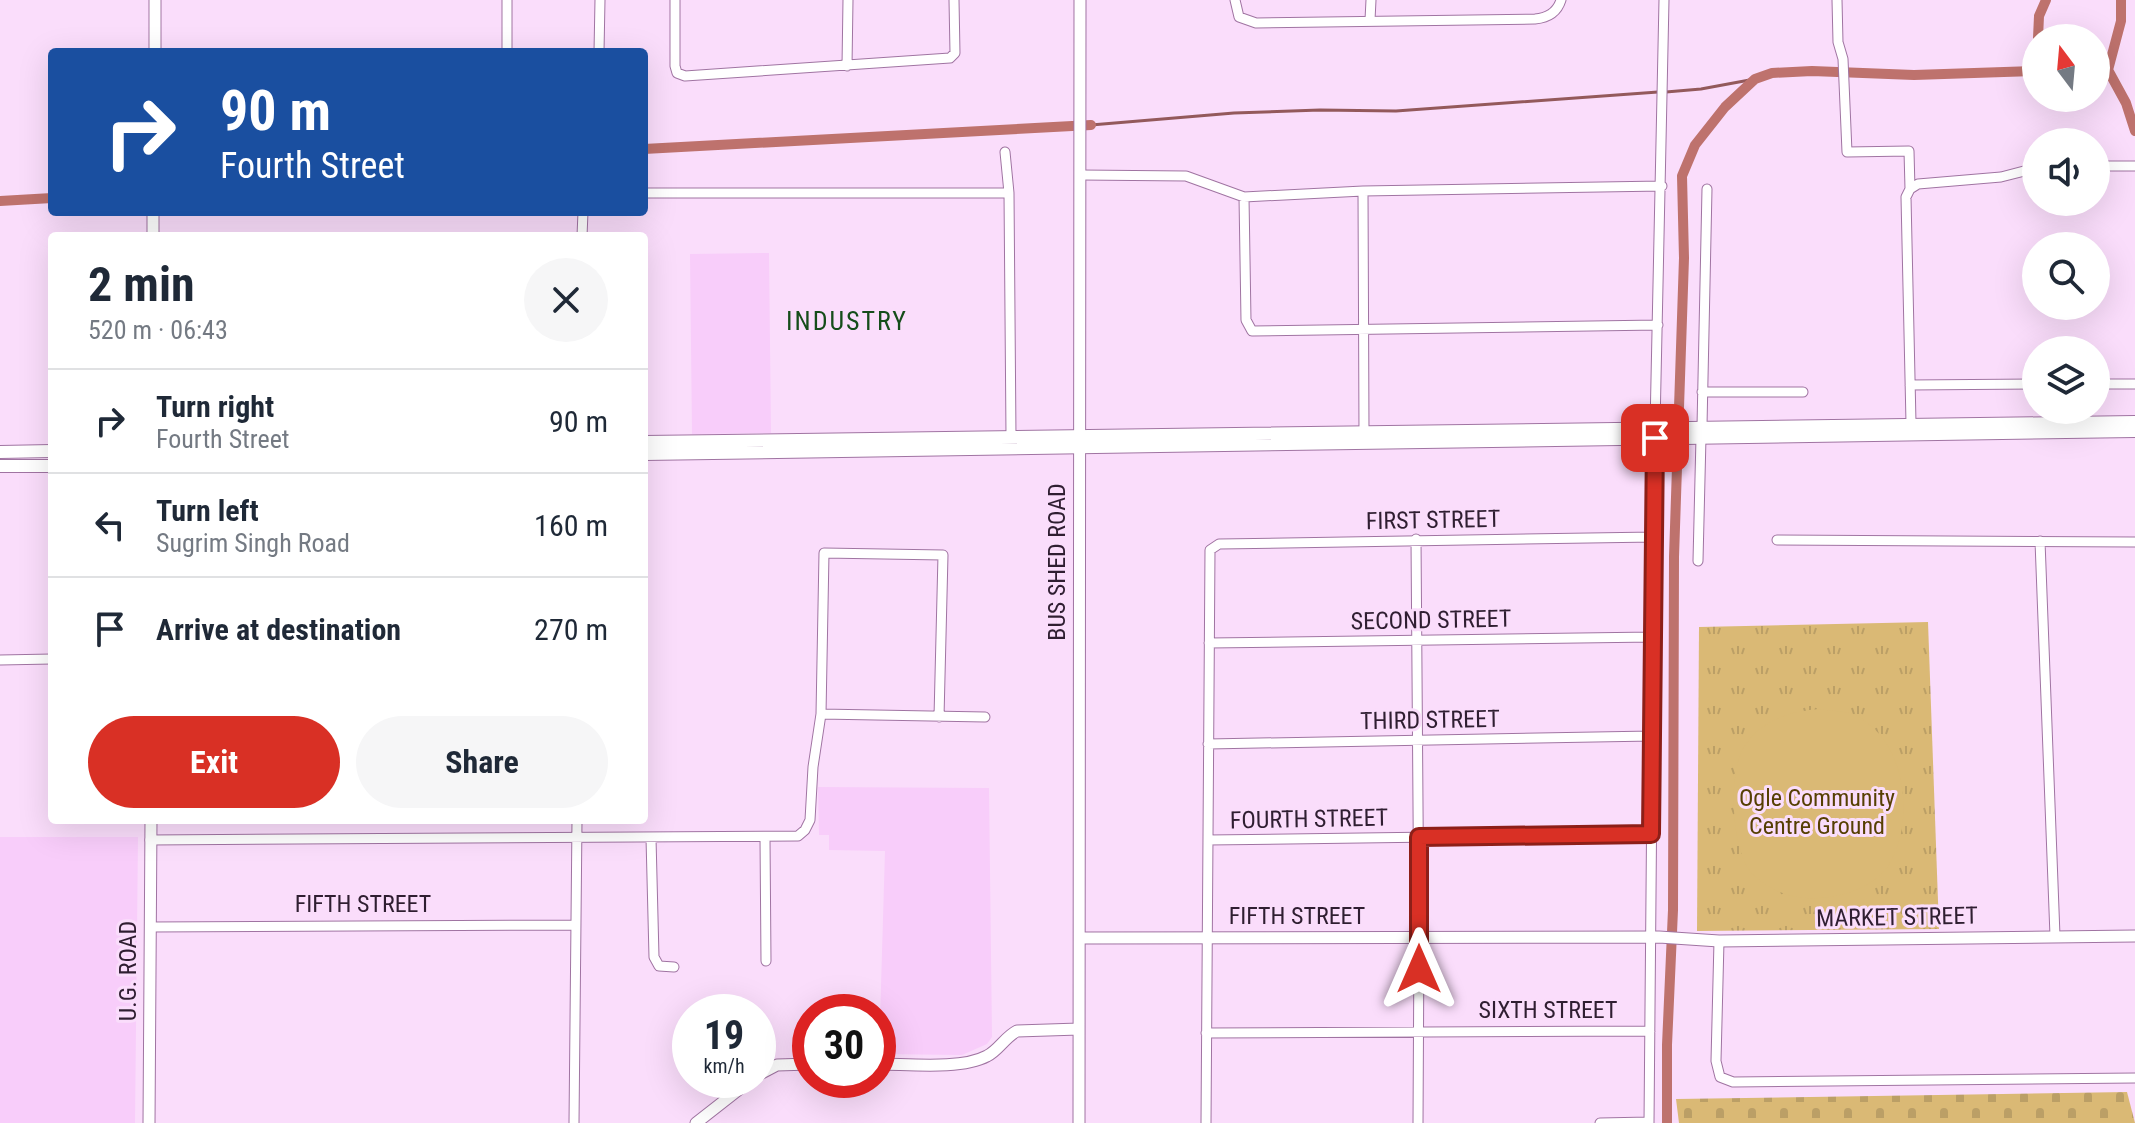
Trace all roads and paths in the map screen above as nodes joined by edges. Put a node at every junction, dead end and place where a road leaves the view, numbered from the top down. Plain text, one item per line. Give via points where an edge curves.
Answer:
1 (155, 0) edge
2 (507, 0) edge
3 (600, 0) edge
4 (675, 0) edge
5 (848, 0) edge
6 (954, 0) edge
7 (1080, 0) edge
8 (1235, 0) edge
9 (1371, 0) edge
10 (1561, 0) edge
11 (1664, 0) edge
12 (1837, 0) edge
13 (1370, 20) junction
14 (155, 48) edge
15 (507, 48) edge
16 (599, 48) edge
17 (847, 66) junction
18 (1005, 152) dead end
19 (2110, 166) edge
20 (2135, 166) edge
21 (2022, 172) edge
22 (1081, 175) junction
23 (1662, 186) junction
24 (1707, 189) dead end
25 (1910, 189) junction
26 (1363, 191) junction
27 (648, 193) edge
28 (1009, 193) junction
29 (1244, 197) junction
30 (1658, 325) junction
31 (1363, 330) junction
32 (2022, 384) edge
33 (2110, 384) edge
34 (2135, 384) edge
35 (1910, 385) junction
36 (1702, 392) junction
37 (1803, 392) dead end
38 (2135, 422) edge
39 (1911, 423) junction
40 (2135, 431) edge
41 (1364, 432) junction
42 (1657, 432) junction
43 (1700, 432) junction
44 (1011, 436) junction
45 (648, 442) edge
46 (1078, 442) junction
47 (48, 451) edge
48 (0, 452) edge
49 (648, 454) edge
50 (0, 466) edge
51 (48, 466) edge
52 (1654, 537) junction
53 (1416, 539) junction
54 (1777, 540) dead end
55 (2040, 541) junction
56 (2135, 542) edge
57 (1698, 561) dead end
58 (1653, 637) junction
59 (1417, 640) junction
60 (1209, 643) junction
61 (48, 659) edge
62 (0, 660) edge
63 (821, 714) junction
64 (939, 717) junction
65 (985, 717) dead end
66 (1652, 736) junction
67 (1418, 740) junction
68 (1208, 744) junction
69 (151, 824) edge
70 (577, 824) edge
71 (1651, 834) junction
72 (1419, 837) junction
73 (576, 838) junction
74 (651, 838) junction
75 (765, 838) junction
76 (150, 840) junction
77 (1208, 840) junction
78 (576, 925) junction
79 (150, 927) junction
80 (2055, 936) junction
81 (2135, 936) edge
82 (1655, 937) junction
83 (1080, 938) junction
84 (1207, 938) junction
85 (1419, 938) junction
86 (1719, 941) junction
87 (766, 961) dead end
88 (674, 967) dead end
89 (1079, 1029) junction
90 (1650, 1031) junction
91 (1206, 1033) junction
92 (1418, 1033) junction
93 (896, 1064) edge
94 (2135, 1078) edge
95 (728, 1098) edge
96 (1649, 1122) edge
97 (149, 1123) edge
98 (574, 1123) edge
99 (696, 1123) edge
100 (1079, 1123) edge
101 (1206, 1123) edge
102 (1418, 1123) edge
103 (1600, 1123) edge

1 - 14 street
2 - 15 street
3 - 16 street
4 - 17 street via 677,73
5 - 17 street
6 - 17 street via 955,53 950,58
7 - 22 street, BUS SHED ROAD
8 - 13 street via 1239,17 1248,22
9 - 13 street
10 - 13 street via 1543,19
11 - 23 street
12 - 25 street via 1847,152 1909,151
18 - 28 street
19 - 20 street
21 - 25 street
22 - 29 street via 1186,176
22 - 46 street, BUS SHED ROAD
23 - 26 street
23 - 30 street
24 - 36 street
25 - 35 street
26 - 29 street
26 - 31 street
27 - 28 street
28 - 44 street
29 - 31 street via 1250,329
30 - 31 street
30 - 42 street
31 - 41 street
32 - 35 street
33 - 34 street
35 - 39 street
36 - 37 street
36 - 43 street
38 - 39 main road
39 - 43 main road
40 - 43 main road
41 - 42 main road
41 - 46 main road
42 - 43 main road
42 - 46 main road
42 - 52 street
43 - 57 street
44 - 45 main road
44 - 46 main road
46 - 49 main road
46 - 83 street, BUS SHED ROAD
47 - 48 main road
50 - 51 main road
52 - 53 street, FIRST STREET
52 - 58 street
53 - 59 street
53 - 60 street, FIRST STREET via 1213,546
54 - 55 street
55 - 56 street
55 - 80 street
58 - 59 street, SECOND STREET
58 - 66 street
59 - 60 street, SECOND STREET
59 - 67 street
60 - 68 street
61 - 62 street
63 - 64 street
63 - 64 street via 824,553 943,555
63 - 75 street via 810,820 802,834
64 - 65 street
66 - 67 street, THIRD STREET
66 - 71 street
67 - 68 street, THIRD STREET
67 - 72 street
68 - 77 street
69 - 76 street, U.G. ROAD
70 - 73 street
71 - 72 street, FOURTH STREET
71 - 82 street
72 - 77 street, FOURTH STREET
72 - 85 street
73 - 74 street
73 - 76 street
73 - 78 street
74 - 75 street
74 - 88 street via 654,957 659,966
75 - 87 street
76 - 79 street, U.G. ROAD
77 - 84 street
78 - 79 street, FIFTH STREET
78 - 98 street
79 - 97 street, U.G. ROAD
80 - 81 street, MARKET STREET
80 - 86 street, MARKET STREET
82 - 85 street, FIFTH STREET
82 - 86 street, MARKET STREET
82 - 90 street
83 - 84 street, FIFTH STREET
83 - 89 street, BUS SHED ROAD
84 - 85 street, FIFTH STREET
84 - 91 street
85 - 92 street
86 - 94 street via 1716,1061 1720,1077 1733,1082
89 - 93 street via 1017,1031 991,1055 977,1060
89 - 100 street, BUS SHED ROAD
90 - 92 street, SIXTH STREET
90 - 96 street
91 - 92 street, SIXTH STREET
91 - 101 street
92 - 102 street
95 - 99 street
96 - 103 street

